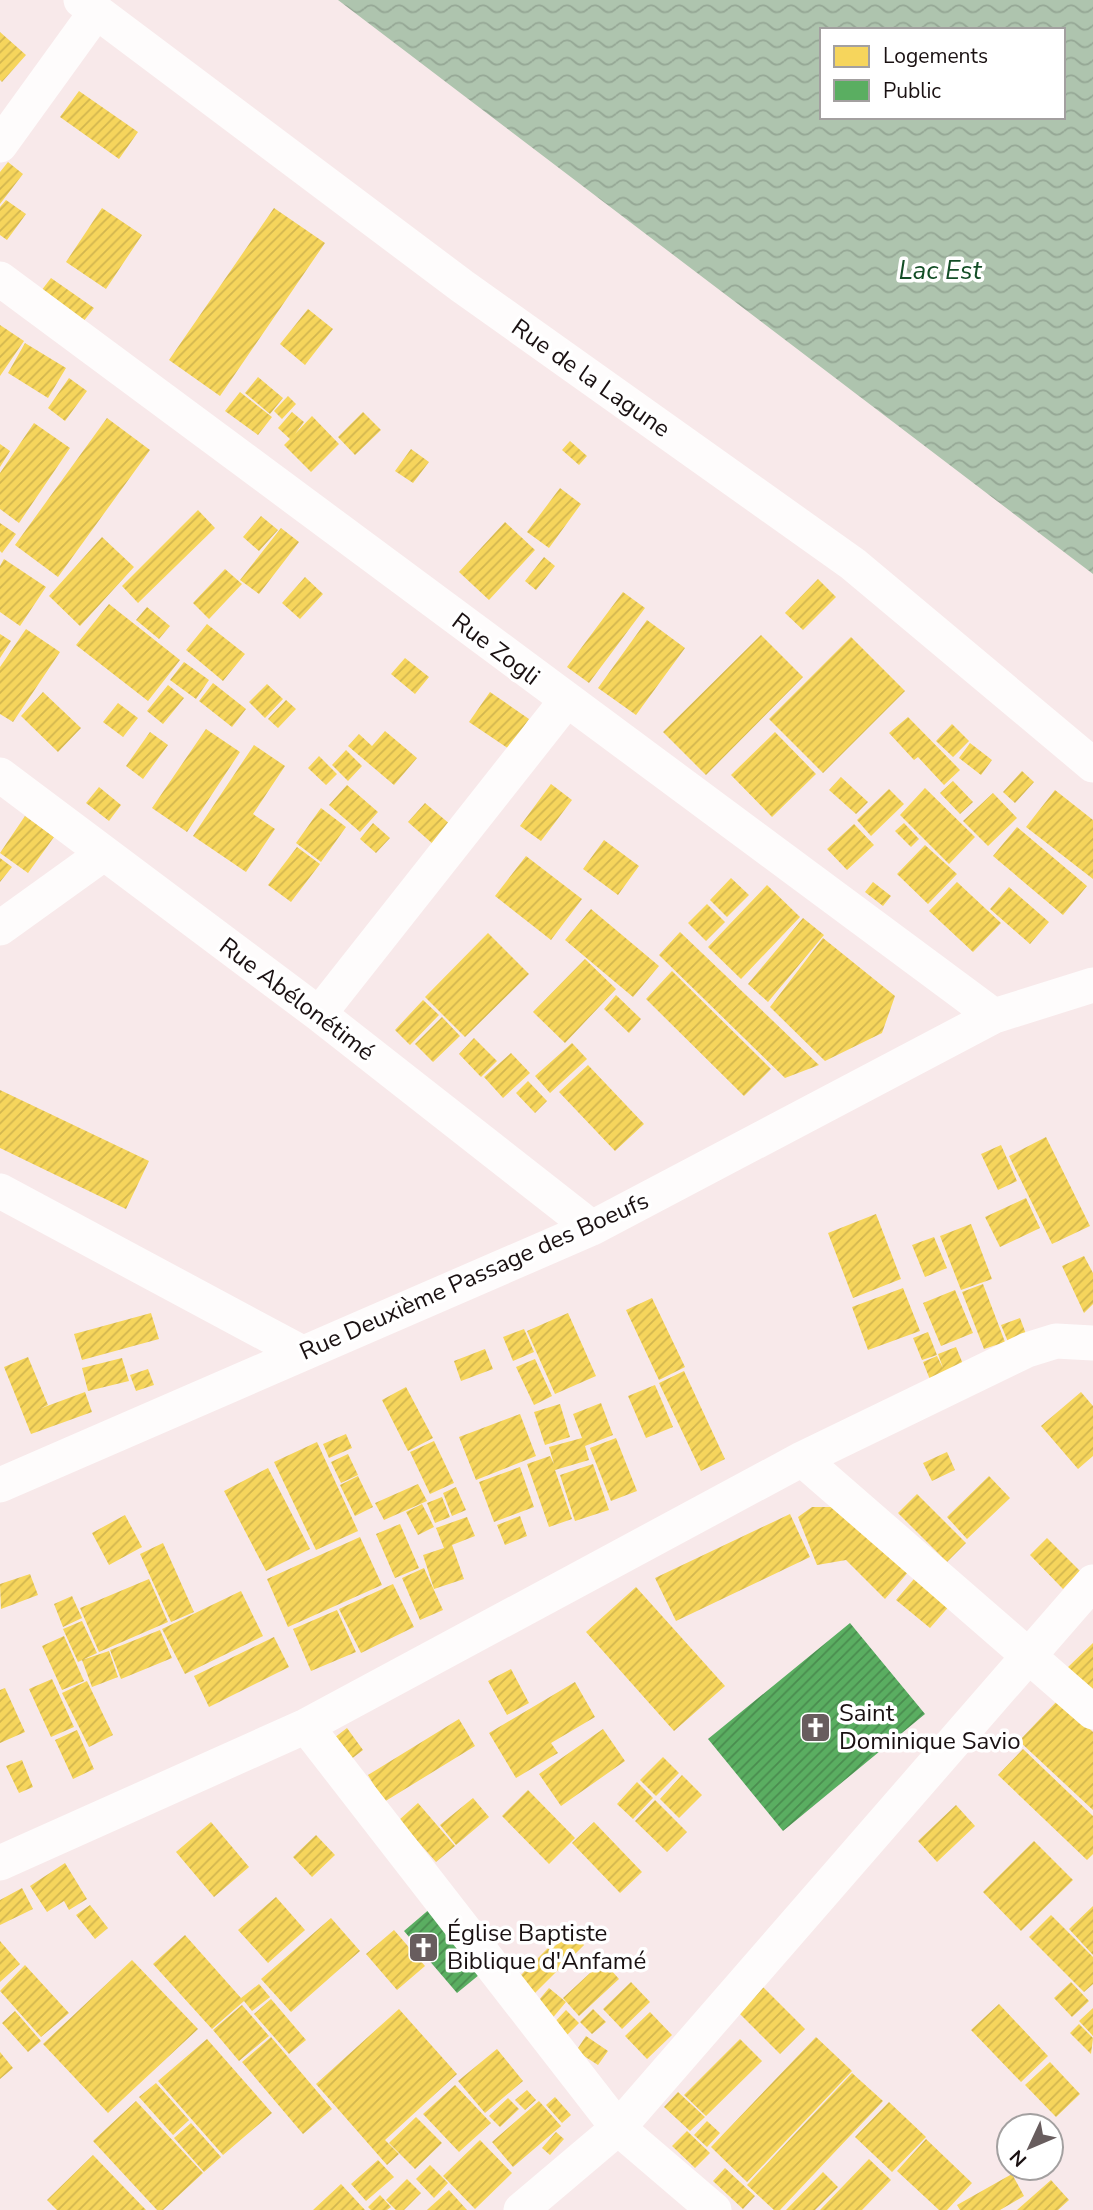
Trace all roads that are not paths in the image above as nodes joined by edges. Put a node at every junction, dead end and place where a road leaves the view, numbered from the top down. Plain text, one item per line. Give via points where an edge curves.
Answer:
1 (89, 6) edge
2 (0, 145) edge
3 (0, 279) edge
4 (565, 701) junction
5 (1093, 765) edge
6 (0, 775) edge
7 (103, 854) junction
8 (0, 928) edge
9 (1093, 985) edge
10 (319, 1014) junction
11 (994, 1016) junction
12 (0, 1191) edge
13 (592, 1228) junction
14 (1093, 1343) edge
15 (302, 1353) junction
16 (802, 1459) junction
17 (0, 1486) edge
18 (1093, 1583) edge
19 (1029, 1654) junction
20 (1093, 1712) edge
21 (306, 1726) junction
22 (0, 1863) edge
23 (618, 2128) junction
24 (521, 2210) edge
25 (714, 2210) edge

1 - 2 street
1 - 5 street, Rue de la Lagune via 462,286 853,564
3 - 4 street, Rue Zogli
4 - 10 street
4 - 11 street, Rue Zogli
6 - 7 street, Rue Abélonétimé
7 - 8 street
7 - 10 street, Rue Abélonétimé
9 - 11 street, Rue Deuxième Passage des Boeufs
10 - 13 street, Rue Abélonétimé
11 - 13 street, Rue Deuxième Passage des Boeufs
12 - 15 street
13 - 15 street, Rue Deuxième Passage des Boeufs
14 - 16 street via 1056,1341 1027,1350
15 - 17 street, Rue Deuxième Passage des Boeufs
16 - 19 street
16 - 21 street
18 - 19 street
19 - 20 street
19 - 23 street
21 - 22 street
21 - 23 street
23 - 24 street
23 - 25 street

